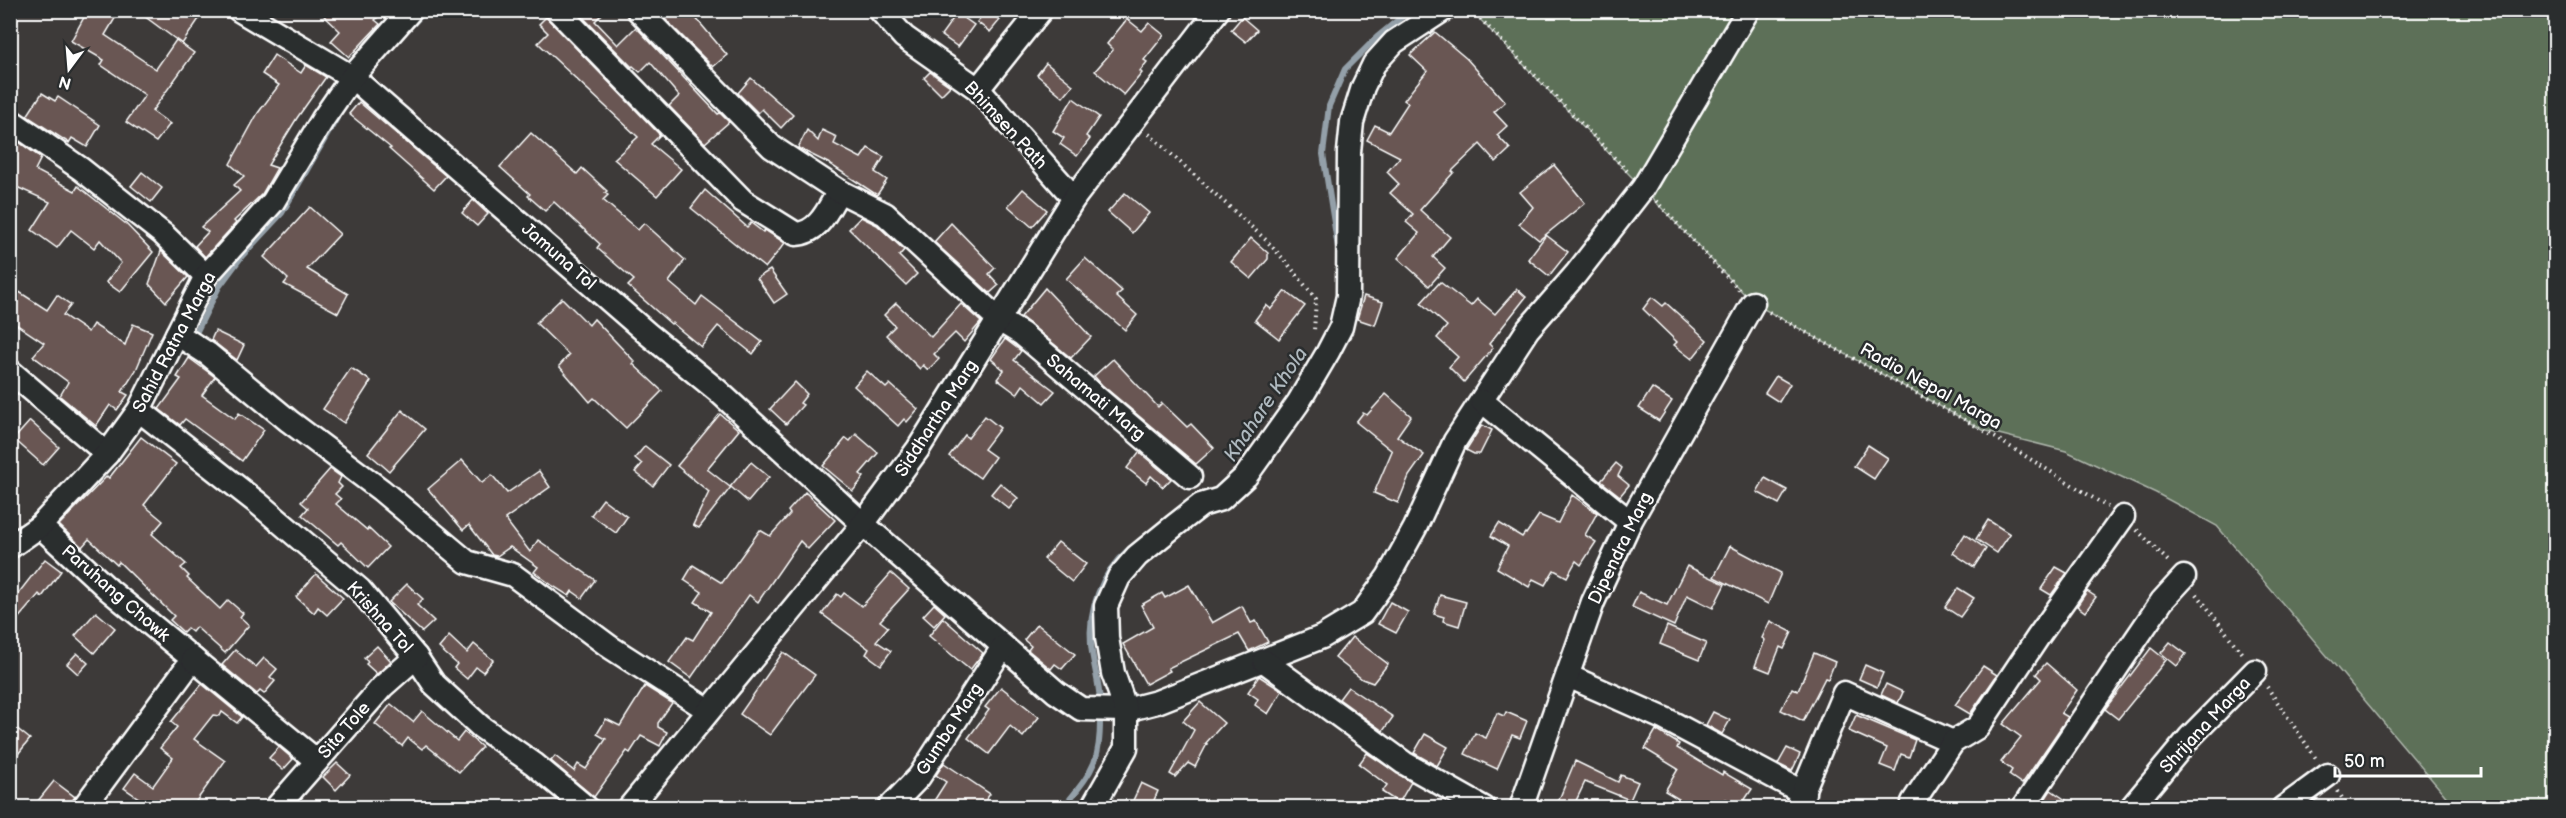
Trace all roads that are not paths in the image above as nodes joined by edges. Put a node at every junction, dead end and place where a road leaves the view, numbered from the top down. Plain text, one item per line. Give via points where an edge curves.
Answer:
1 (239, 10) edge
2 (411, 10) edge
3 (557, 10) edge
4 (638, 10) edge
5 (880, 10) edge
6 (1041, 10) edge
7 (1218, 10) edge
8 (1443, 10) edge
9 (1748, 10) edge
10 (352, 77) junction
11 (978, 89) junction
12 (10, 120) edge
13 (839, 191) junction
14 (1074, 198) junction
15 (206, 276) junction
16 (1753, 303) road end
17 (999, 320) junction
18 (177, 334) junction
19 (10, 371) edge
20 (1482, 401) junction
21 (139, 410) junction
22 (107, 454) junction
23 (1190, 477) dead end
24 (2123, 517) road end
25 (1630, 522) junction
26 (863, 524) junction
27 (40, 526) junction
28 (10, 547) edge
29 (2184, 577) road end
30 (1003, 646) junction
31 (416, 657) junction
32 (193, 659) junction
33 (1264, 661) junction
34 (2255, 671) road end
35 (1568, 676) junction
36 (708, 710) junction
37 (1120, 710) junction
38 (1953, 742) junction
39 (317, 761) junction
40 (2328, 775) road end
41 (1800, 800) edge
42 (83, 807) edge
43 (276, 807) edge
44 (586, 807) edge
45 (630, 807) edge
46 (889, 807) edge
47 (1092, 807) edge
48 (1484, 807) edge
49 (1521, 807) edge
50 (1913, 807) edge
51 (2023, 807) edge
52 (2131, 807) edge
53 (2283, 807) edge

1 - 10 street, Jamuna Tol
2 - 10 street, Sahid Ratna Marga
3 - 13 street via 743,201 796,234 807,233 819,224
4 - 13 street, Sahamati Marg via 772,147
5 - 11 street, Bhimsen Path via 904,37
6 - 11 street
7 - 14 street, Siddhartha Marg
8 - 37 street via 1394,42 1374,64 1363,87 1352,122 1349,152 1348,296 1341,327 1328,352 1292,412 1246,476 1221,499 1201,505 1174,526 1137,556 1119,577 1106,606 1107,638
9 - 20 street via 1643,188 1528,329
10 - 15 street, Sahid Ratna Marga via 273,202
10 - 26 street, Jamuna Tol via 718,391
11 - 14 street, Bhimsen Path
12 - 15 street via 81,169 163,234
13 - 17 street, Sahamati Marg via 885,214
14 - 17 street, Siddhartha Marg
15 - 18 street, Sahid Ratna Marga
16 - 25 street, Dipendra Marg
17 - 23 street, Sahamati Marg via 1022,334
17 - 26 street, Siddhartha Marg via 918,449
18 - 21 street, Sahid Ratna Marga
18 - 36 street via 381,490 467,562 513,575 610,647
19 - 22 street
20 - 25 street
20 - 33 street via 1455,441 1388,577 1362,613 1322,637
21 - 22 street, Sahid Ratna Marga
21 - 31 street, Krishna Tol via 360,590
22 - 27 street, Sahid Ratna Marga
24 - 38 street via 1978,727
25 - 35 street, Dipendra Marg via 1593,602
26 - 30 street, Jamuna Tol
26 - 36 street, Siddhartha Marg
27 - 28 street, Sahid Ratna Marga
27 - 32 street, Paruhang Chowk
29 - 51 street via 2162,602
30 - 37 street, Jamuna Tol via 1081,709
30 - 46 street, Gumba Marg via 919,777
31 - 39 street, Sita Tole via 382,687
31 - 44 street, Krishna Tol via 434,684 481,727
32 - 39 street, Paruhang Chowk
32 - 42 street
33 - 37 street via 1157,702
33 - 48 street via 1404,763
34 - 52 street, Shrijana Marga via 2190,737
35 - 41 street via 1665,719
35 - 49 street, Dipendra Marg
36 - 45 street, Siddhartha Marg
37 - 47 street via 1126,748
38 - 41 street via 1844,693
38 - 50 street via 1913,801
39 - 43 street, Sita Tole
40 - 53 street

